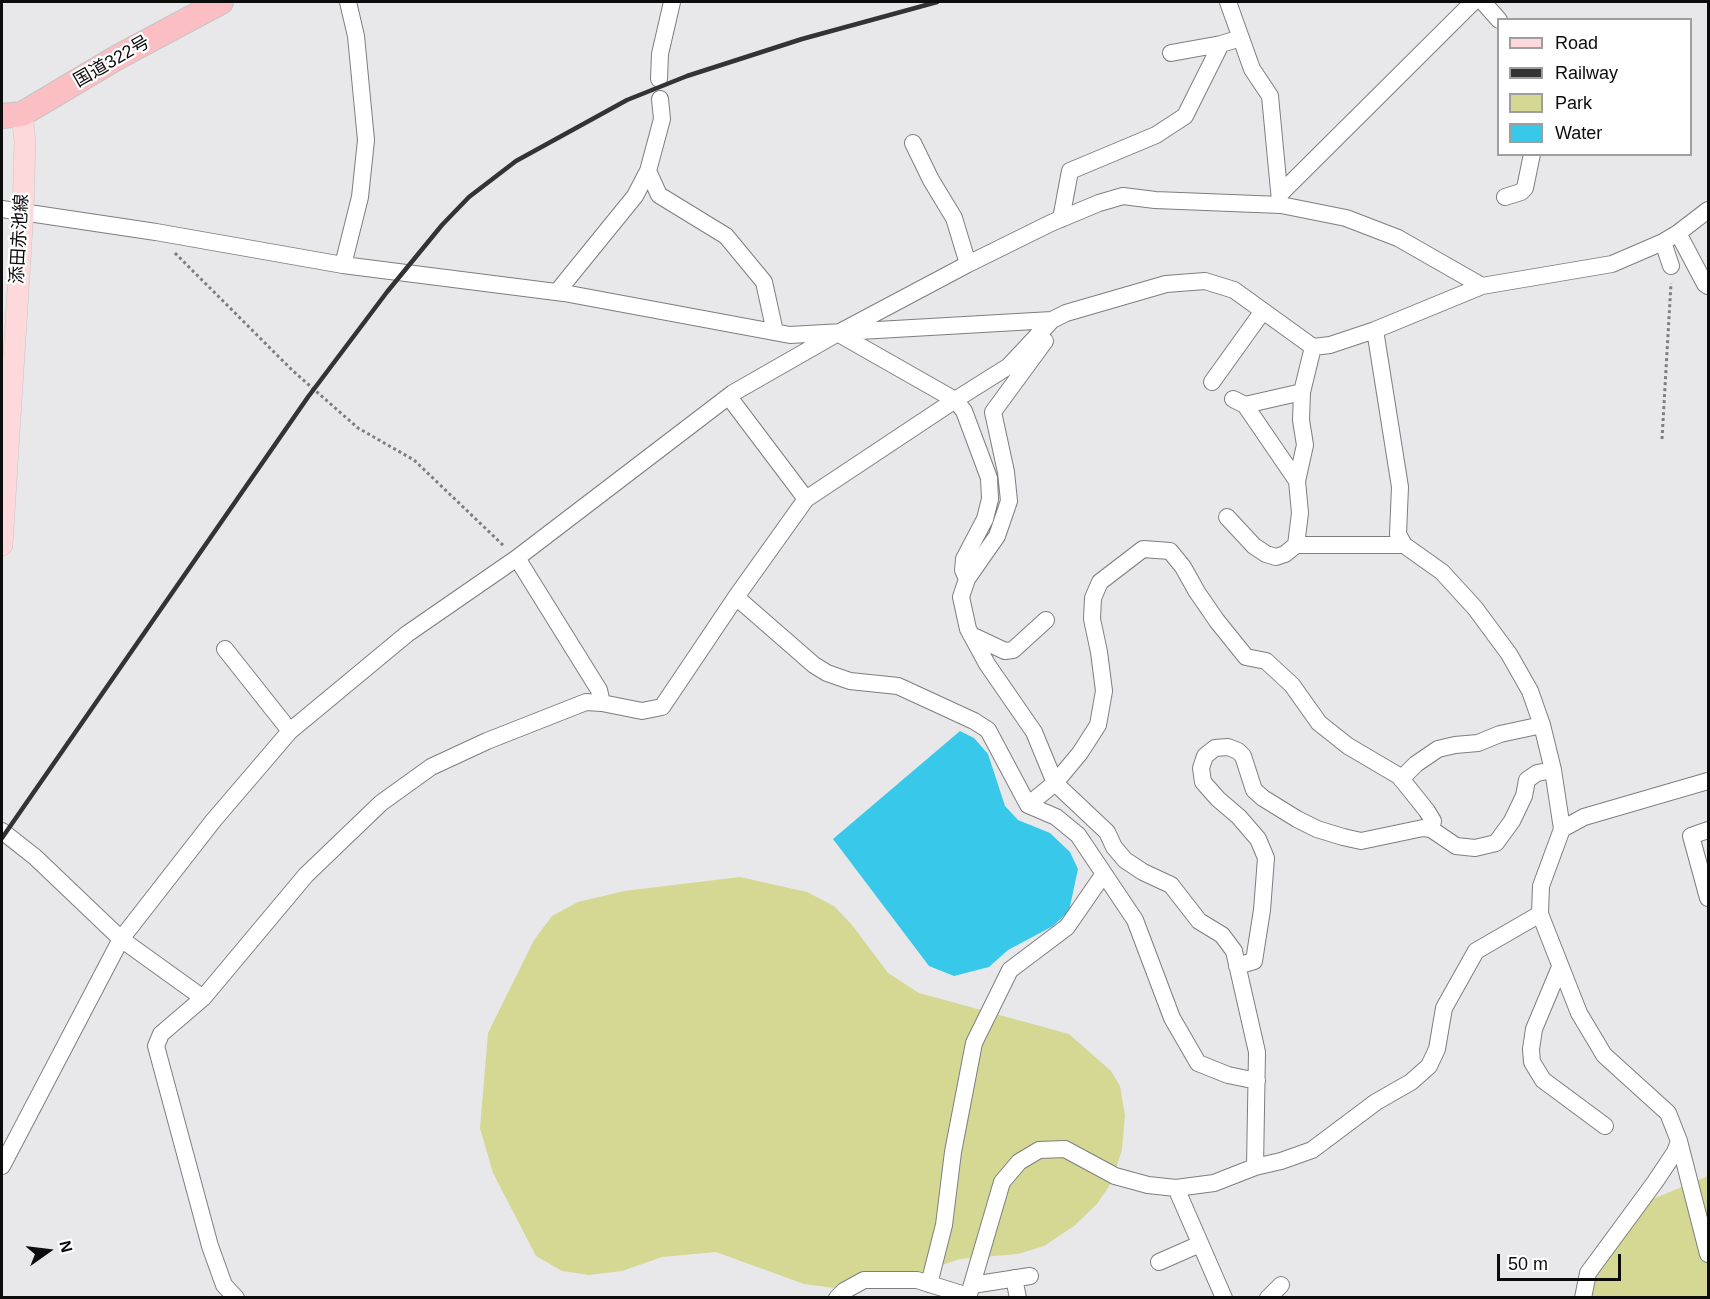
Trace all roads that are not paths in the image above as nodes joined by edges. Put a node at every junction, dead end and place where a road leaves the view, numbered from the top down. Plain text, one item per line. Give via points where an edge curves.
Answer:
1 (221, 2) edge
2 (348, 2) edge
3 (672, 2) edge
4 (1228, 2) edge
5 (1473, 2) edge
6 (1483, 2) edge
7 (1497, 18) edge
8 (1241, 38) junction
9 (1221, 44) junction
10 (1171, 53) dead end
11 (658, 80) dead end
12 (660, 99) dead end
13 (7, 115) edge
14 (913, 143) dead end
15 (1532, 156) edge
16 (648, 171) junction
17 (1504, 196) dead end
18 (1280, 200) junction
19 (2, 209) edge
20 (1708, 210) edge
21 (23, 212) junction
22 (1061, 219) junction
23 (1678, 233) junction
24 (1663, 242) junction
25 (968, 264) junction
26 (343, 265) junction
27 (1671, 266) road end
28 (1482, 286) junction
29 (1708, 286) edge
30 (557, 292) junction
31 (1263, 311) junction
32 (1052, 320) junction
33 (1375, 330) junction
34 (775, 332) junction
35 (838, 333) junction
36 (1313, 347) junction
37 (1212, 382) dead end
38 (1302, 392) junction
39 (729, 397) junction
40 (955, 400) junction
41 (1297, 482) junction
42 (806, 499) junction
43 (1227, 517) dead end
44 (2, 545) edge
45 (1296, 545) junction
46 (1404, 545) junction
47 (517, 558) junction
48 (967, 579) junction
49 (736, 597) junction
50 (1046, 620) dead end
51 (971, 635) junction
52 (225, 649) dead end
53 (602, 703) junction
54 (1542, 724) junction
55 (290, 731) junction
56 (1553, 770) junction
57 (1401, 779) junction
58 (1708, 781) edge
59 (1055, 783) junction
60 (1028, 805) junction
61 (1431, 829) junction
62 (1562, 829) junction
63 (2, 831) edge
64 (1708, 831) edge
65 (1103, 875) junction
66 (1708, 898) edge
67 (1540, 914) junction
68 (121, 939) junction
69 (1237, 966) junction
70 (1560, 967) junction
71 (203, 998) junction
72 (1257, 1081) junction
73 (1605, 1126) dead end
74 (1679, 1141) junction
75 (2, 1166) edge
76 (1255, 1167) junction
77 (1176, 1188) junction
78 (1200, 1244) junction
79 (1708, 1254) edge
80 (1159, 1262) dead end
81 (929, 1284) junction
82 (1281, 1285) dead end
83 (970, 1293) edge
84 (236, 1298) edge
85 (837, 1298) edge
86 (1018, 1298) edge
87 (1224, 1298) edge
88 (1268, 1298) edge
89 (1583, 1298) edge

1 - 13 highway, 国道322号
2 - 26 street via 356,36 366,140 360,197
3 - 11 street
4 - 8 street
5 - 18 street
6 - 7 street
8 - 9 street
8 - 18 street via 1252,69 1270,96
9 - 10 street
9 - 22 street via 1185,116 1156,135 1070,171
12 - 16 street via 662,119
13 - 21 main road, 添田赤池線 via 25,142
14 - 25 street via 954,218
15 - 17 street via 1525,188
16 - 30 street via 635,196
16 - 34 street via 659,195 726,236 764,282
18 - 22 street via 1155,200 1123,196
18 - 28 street via 1346,218 1398,238
19 - 21 street
20 - 23 street
21 - 26 street
21 - 44 main road, 添田赤池線
22 - 25 street
23 - 24 street
23 - 29 street
24 - 27 street
24 - 28 street via 1612,264
25 - 35 street
26 - 30 street
28 - 33 street
30 - 34 street
31 - 32 street via 1234,290 1205,281 1166,284
31 - 36 street
31 - 37 street
32 - 35 street
32 - 40 street via 1009,366
32 - 48 street via 1047,338 993,412 1009,501 997,536
33 - 36 street
33 - 46 street via 1400,487 1398,534
34 - 35 street
35 - 39 street
35 - 40 street
36 - 38 street
38 - 41 street via 1305,445
38 - 41 street via 1239,402
39 - 42 street
39 - 47 street
40 - 42 street
40 - 48 street via 964,411 989,478 990,499 985,519 964,559
41 - 45 street via 1300,513
42 - 49 street
43 - 45 street via 1266,554 1285,554
45 - 46 street
46 - 54 street via 1442,572 1475,608 1509,654 1530,691
47 - 53 street via 599,690
47 - 55 street via 407,634
48 - 51 street via 962,597
49 - 53 street via 662,707 642,711
49 - 60 street via 827,673 850,681 898,686 988,730
50 - 51 street via 1013,650 1005,651
51 - 59 street via 1034,732
52 - 55 street
53 - 71 street via 586,702 488,741 431,767 381,803 306,875
54 - 56 street
54 - 57 street via 1478,743 1438,748
55 - 68 street via 213,821
56 - 61 street via 1527,780 1512,821 1496,843 1475,848 1456,846
56 - 62 street
57 - 59 street via 1319,723 1292,685 1266,661 1246,657 1170,551 1143,549 1100,582 1093,598 1092,619 1104,691 1098,725
57 - 61 street via 1433,821
58 - 62 street via 1584,817
59 - 60 street
59 - 69 street via 1107,832 1125,860 1171,885 1199,921 1222,935 1234,951
60 - 65 street via 1056,817 1078,836
61 - 69 street via 1361,841 1317,829 1254,790 1238,751 1215,748 1205,756 1201,768 1203,782 1258,839 1266,858 1254,961
62 - 67 street via 1541,886
63 - 68 street
64 - 66 street via 1691,836
65 - 72 street via 1135,920 1172,1018 1198,1063
65 - 81 street via 1067,927 1010,970 974,1043 944,1225
67 - 70 street
67 - 76 street via 1476,951 1443,1008 1437,1049 1429,1066 1412,1082 1376,1102 1312,1150
68 - 71 street
68 - 75 street
69 - 72 street via 1257,1052
70 - 73 street via 1534,1029 1532,1062 1543,1080
70 - 74 street via 1579,1013 1604,1055 1668,1113
71 - 84 street via 161,1034 156,1046 210,1246 224,1285
72 - 76 street
74 - 79 street
74 - 89 street via 1656,1182 1588,1273
76 - 77 street via 1214,1184
77 - 78 street
77 - 83 street via 1114,1176 1065,1149 1039,1150 1019,1162 1002,1182
78 - 80 street
78 - 87 street
81 - 83 street
81 - 85 street via 917,1280 864,1280
82 - 88 street
83 - 86 street via 1022,1277

